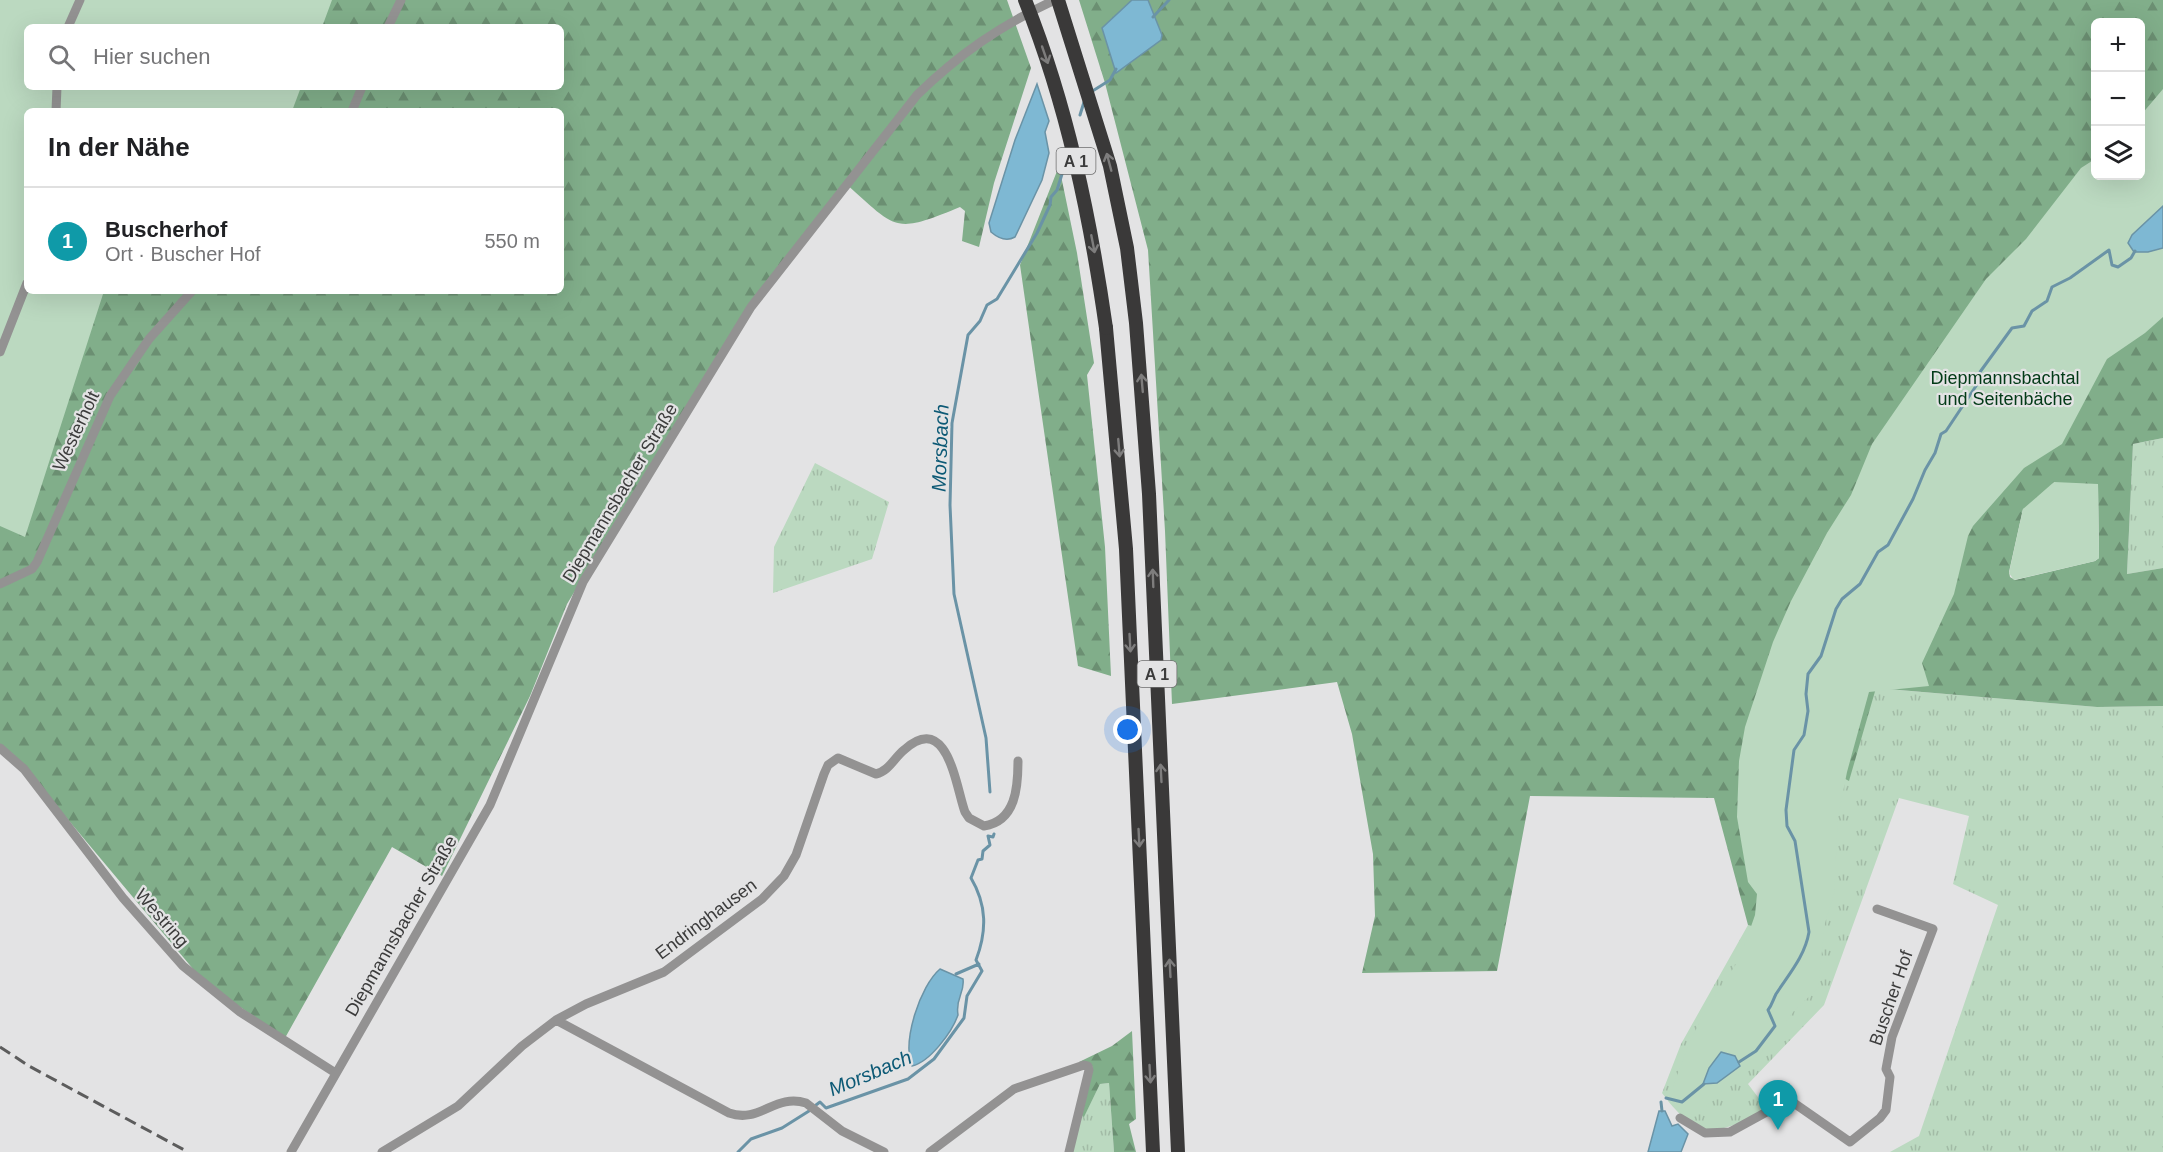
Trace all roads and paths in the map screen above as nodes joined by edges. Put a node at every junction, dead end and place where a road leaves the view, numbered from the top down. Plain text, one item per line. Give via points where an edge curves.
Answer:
1 (80, 0) edge
2 (401, 0) edge
3 (1026, 0) edge
4 (1057, 0) edge
5 (69, 24) edge
6 (389, 24) edge
7 (57, 90) edge
8 (361, 90) edge
9 (56, 108) edge
10 (353, 108) edge
11 (24, 291) edge
12 (189, 294) edge
13 (0, 352) edge
14 (0, 584) edge
15 (0, 748) edge
16 (1018, 761) dead end
17 (1877, 909) dead end
18 (556, 1020) junction
19 (334, 1072) junction
20 (1680, 1118) dead end
21 (1850, 1147) edge
22 (291, 1152) edge
23 (382, 1152) edge
24 (884, 1152) edge
25 (930, 1152) edge
26 (1069, 1152) edge
27 (1153, 1152) edge
28 (1178, 1152) edge

1 - 5 street
2 - 6 street
3 -> 27 highway, A 1, bridge via 1069,133 1106,328 1124,528
4 - 19 street, Diepmannsbacher Straße via 999,27 916,95 752,307 583,582 490,805
28 -> 4 highway, A 1 via 1149,505 1136,323 1127,248 1110,166 1072,37
7 - 9 street
8 - 10 street
11 - 13 street
12 - 14 street, Westerholt via 149,339 110,396 37,562 32,569
15 - 19 street, Westring via 24,769 123,898 183,966 240,1012
16 - 18 street, Endringhausen via 1017,791 1011,806 999,821 984,826 976,824 965,812 952,762 937,743 912,744 886,770 876,774 838,758 832,760 790,867 762,899 664,972
17 - 21 street, Buscher Hof via 1933,929 1892,1037 1886,1069 1890,1077 1886,1110
18 - 23 street via 458,1106
18 - 24 street via 729,1113 748,1116 779,1102 799,1101 861,1143
19 - 22 street, Diepmannsbacher Straße
20 - 21 street, Buscher Hof via 1705,1133 1730,1132 1791,1101
25 - 26 street via 1014,1089 1084,1065 1089,1070

